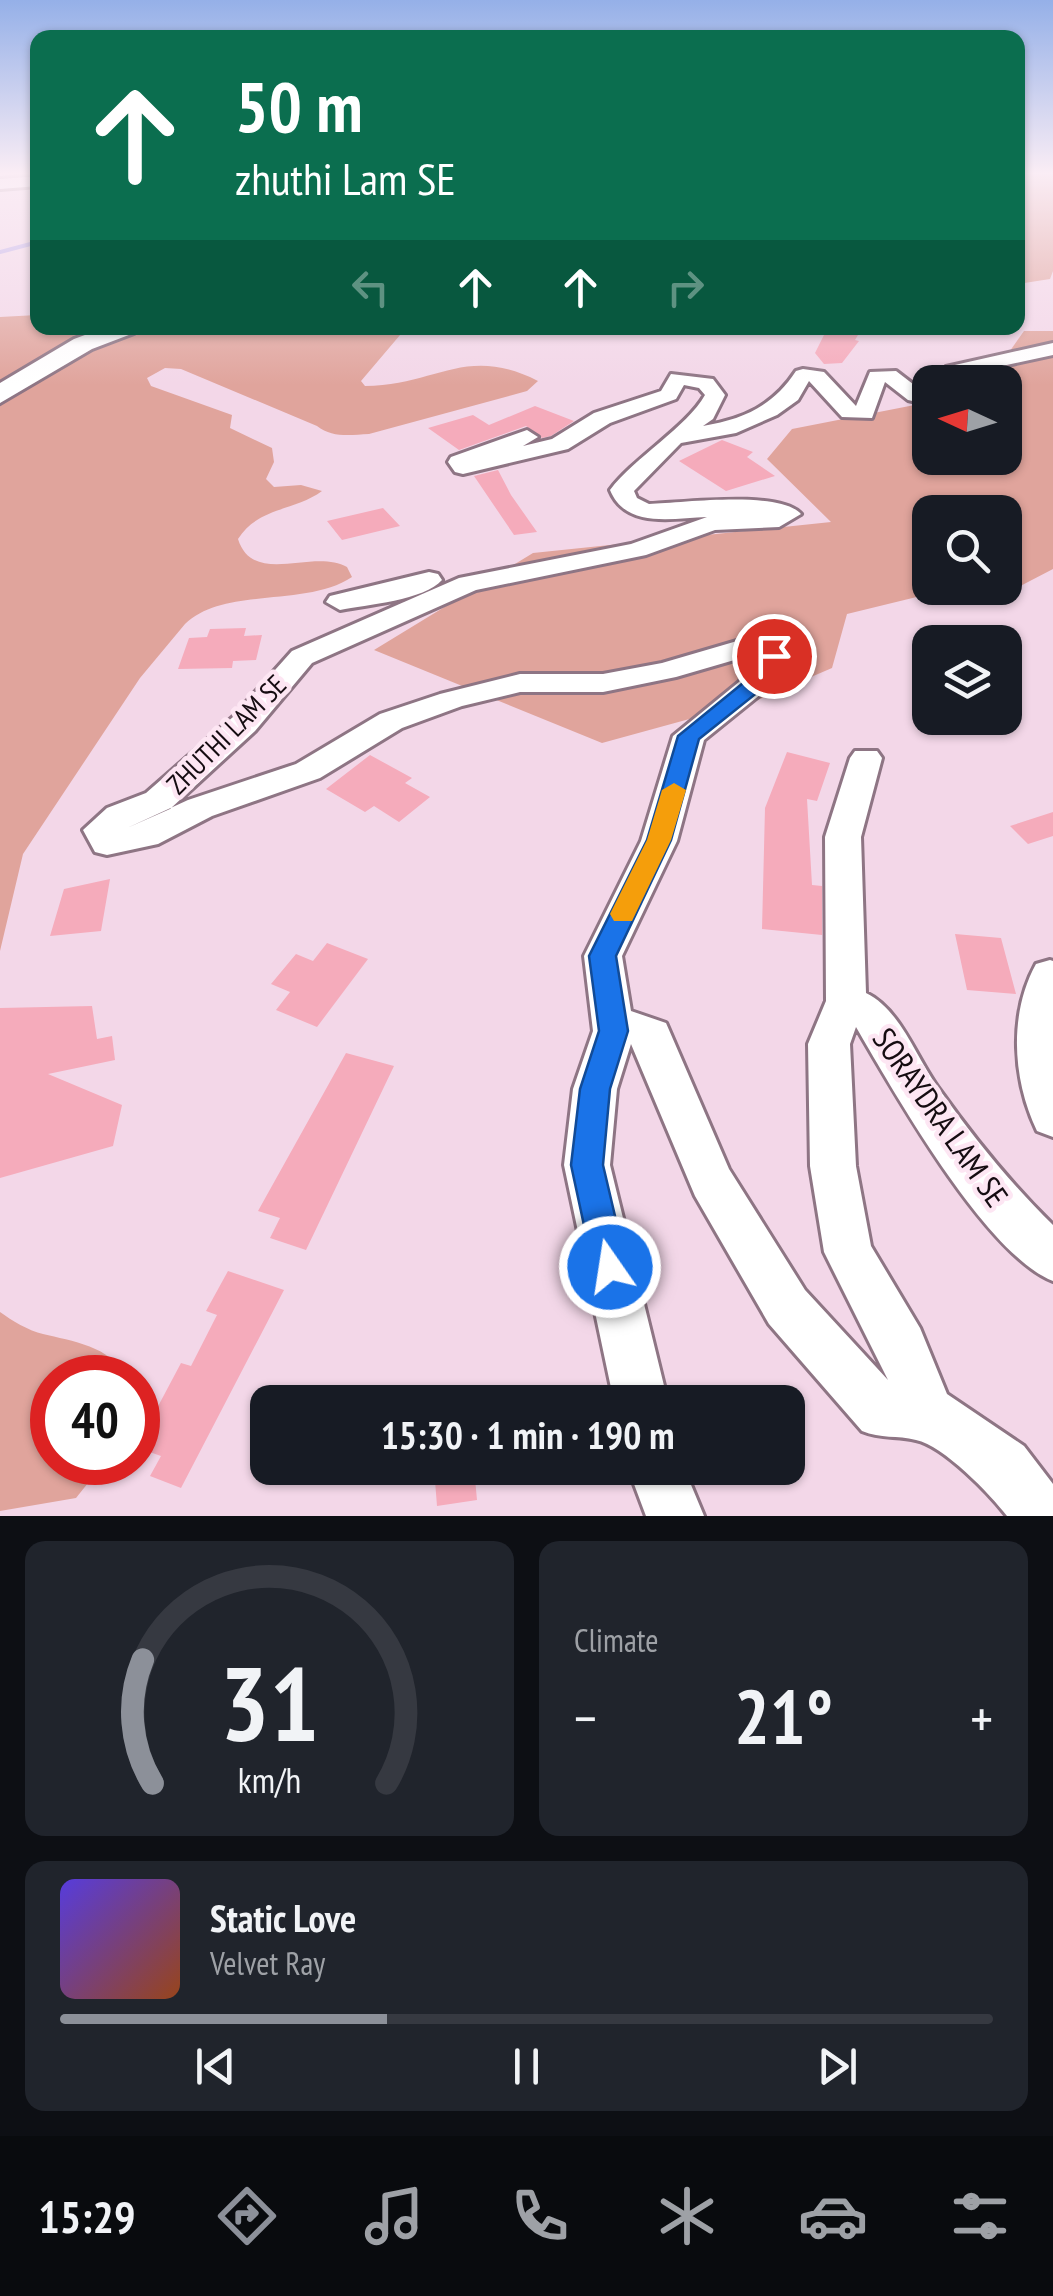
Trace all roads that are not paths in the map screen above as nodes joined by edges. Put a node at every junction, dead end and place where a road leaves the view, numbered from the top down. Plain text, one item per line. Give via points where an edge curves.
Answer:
1 (109, 335) edge
2 (1053, 349) edge
3 (980, 365) edge
4 (912, 393) edge
5 (0, 396) edge
6 (526, 437) dead end
7 (674, 438) junction
8 (468, 584) junction
9 (340, 602) dead end
10 (866, 758) dead end
11 (1050, 975) dead end
12 (846, 1001) junction
13 (614, 1031) junction
14 (1053, 1118) edge
15 (1053, 1258) edge
16 (637, 1385) edge
17 (927, 1413) junction
18 (663, 1485) edge
19 (675, 1516) edge
20 (1042, 1516) edge

1 - 5 main road
2 - 3 street
4 - 7 street via 889,376 876,376 864,413 850,412 816,376 803,375 791,396 770,411
6 - 7 street via 459,462 463,467 560,444 602,418 668,396 678,378 706,383 715,395 705,414
7 - 8 street, ZHUTHI LAM SE via 622,490 628,502 646,510 770,508 789,514 712,524 637,550
8 - 9 street via 432,580
8 - 13 street, ZHUTHI LAM SE via 302,658 244,724 158,801 100,830 107,843 146,836 200,808 308,771 391,721 451,700 520,683 603,683 761,644 774,656 750,688 689,736 659,840 603,956
10 - 12 street via 844,837
11 - 14 street via 1036,1046 1037,1078
12 - 15 street, SORAYDRA LAM SE via 868,1013 988,1192
12 - 17 street, SORAYDRA LAM SE via 829,1044 833,1166 848,1252 902,1346
13 - 16 street via 595,1089 587,1165
13 - 17 street via 634,1027 651,1034 712,1181 787,1307 881,1412
17 - 20 street via 1004,1466
18 - 19 street

